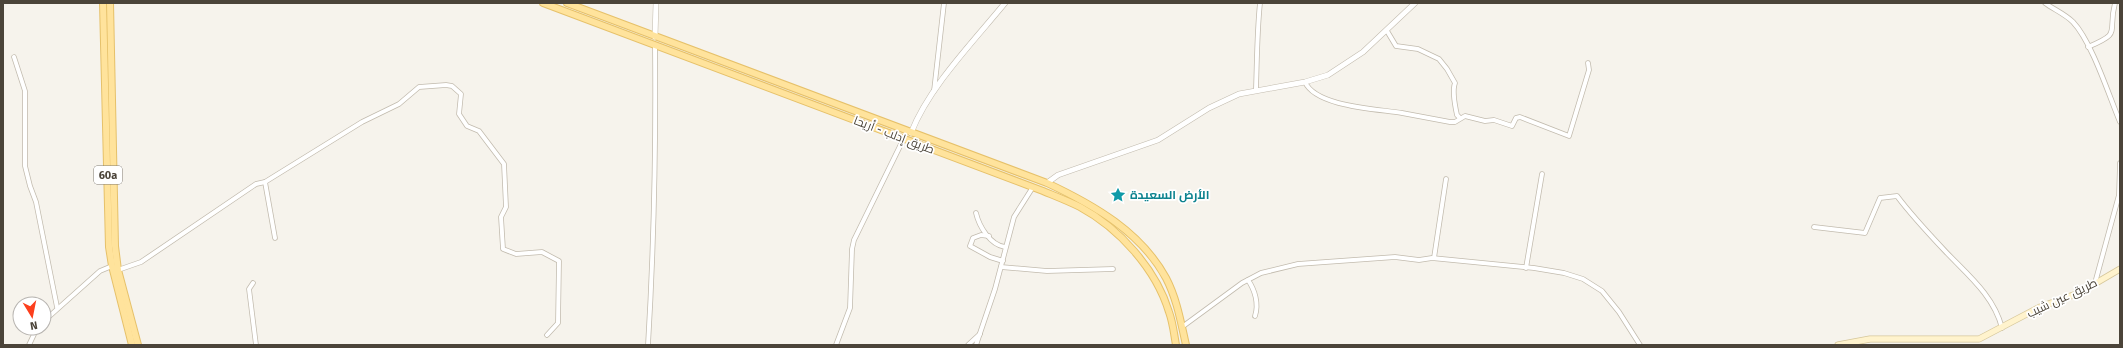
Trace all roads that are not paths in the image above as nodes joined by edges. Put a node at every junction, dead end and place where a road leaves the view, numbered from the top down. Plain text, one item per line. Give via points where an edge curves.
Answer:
1 (103, 3) edge
2 (110, 3) edge
3 (543, 3) edge
4 (567, 3) edge
5 (656, 3) edge
6 (944, 3) edge
7 (1005, 3) edge
8 (1415, 3) edge
9 (2045, 3) edge
10 (2115, 3) edge
11 (1259, 4) edge
12 (1387, 31) junction
13 (656, 37) junction
14 (676, 44) junction
15 (655, 45) junction
16 (2088, 47) junction
17 (673, 52) junction
18 (14, 57) dead end
19 (1588, 63) dead end
20 (1305, 82) junction
21 (1256, 89) junction
22 (933, 94) junction
23 (1460, 118) junction
24 (2120, 122) edge
25 (911, 134) junction
26 (904, 138) junction
27 (974, 157) junction
28 (2120, 163) edge
29 (972, 164) junction
30 (1542, 174) dead end
31 (1446, 179) dead end
32 (265, 182) junction
33 (1047, 183) junction
34 (1033, 187) junction
35 (976, 213) dead end
36 (1814, 227) dead end
37 (989, 236) junction
38 (275, 238) dead end
39 (1005, 248) junction
40 (1434, 258) junction
41 (1003, 261) junction
42 (112, 266) junction
43 (1001, 267) junction
44 (1526, 268) junction
45 (1113, 269) dead end
46 (2120, 269) edge
47 (118, 270) junction
48 (1248, 280) junction
49 (253, 283) dead end
50 (2095, 284) junction
51 (57, 307) junction
52 (52, 312) edge
53 (1255, 316) dead end
54 (1182, 327) junction
55 (2002, 328) junction
56 (980, 334) junction
57 (547, 335) dead end
58 (132, 345) edge
59 (138, 345) edge
60 (256, 345) edge
61 (648, 345) edge
62 (836, 345) edge
63 (968, 345) edge
64 (976, 345) edge
65 (1176, 345) edge
66 (1186, 345) edge
67 (1640, 345) edge
68 (1838, 345) edge

1 - 42 main road, 60a via 109,247
2 - 47 main road, 60a via 115,246
3 - 15 main road, طريق إدلب - أريحا
4 - 13 main road, طريق إدلب - أريحا
5 - 13 street
6 - 22 street
7 - 22 street
8 - 12 street
9 - 16 street via 2073,22
10 - 16 street via 2113,34 2108,40
11 - 21 street
12 - 20 street via 1338,69
12 - 23 street via 1396,46 1418,49 1442,62 1455,83 1453,92 1457,115
13 - 14 main road, طريق إدلب - أريحا
14 - 17 main road
14 - 25 main road, طريق إدلب - أريحا
15 - 17 main road, طريق إدلب - أريحا
15 - 61 street via 656,128 652,299
16 - 24 street
17 - 26 main road, طريق إدلب - أريحا
18 - 51 street via 25,91 26,166 36,202
19 - 23 street via 1585,83 1569,136 1520,117 1516,118 1512,126 1494,120
20 - 21 street
20 - 23 street via 1313,92 1348,106 1401,112 1450,122
21 - 33 street via 1215,105 1158,140 1063,173
22 - 25 street via 917,118
25 - 27 main road, طريق إدلب - أريحا
26 - 29 main road, طريق إدلب - أريحا
26 - 62 street via 854,240 851,303
27 - 29 main road
27 - 33 main road, طريق إدلب - أريحا
28 - 50 street via 2119,195
29 - 34 main road, طريق إدلب - أريحا
30 - 44 street
31 - 40 street
32 - 38 street
32 - 47 street via 256,184 140,262
32 - 57 street via 362,122 399,104 419,87 452,86 461,94 459,114 467,126 479,131 492,145 504,164 506,207 501,216 503,249 516,254 542,252 559,262 558,323
33 - 54 main road, طريق إدلب - أريحا via 1087,201 1113,219 1153,258 1177,304
34 - 39 street via 1014,217
34 - 65 main road, طريق إدلب - أريحا via 1080,208 1120,236 1158,285 1169,312
35 - 37 street via 982,230
36 - 55 street via 1865,234 1880,198 1897,196 1982,290 1999,314
37 - 39 street
37 - 41 street via 972,238 970,246
39 - 41 street
40 - 44 street
40 - 48 street via 1419,260 1395,257 1298,264 1261,273
41 - 43 street
42 - 51 street via 100,271
42 - 58 main road, 60a
43 - 45 street via 1051,271
43 - 56 street
44 - 67 street via 1564,273 1583,279 1602,291 1620,312
46 - 50 main road, طريق عين شيب
47 - 59 main road, 60a
48 - 53 street via 1257,305
48 - 54 street
49 - 60 street via 249,289
50 - 55 main road, طريق عين شيب via 2078,293 2040,306
51 - 52 street
54 - 66 main road, طريق إدلب - أريحا
55 - 68 main road, طريق عين شيب via 1979,339 1877,339
56 - 63 street
56 - 64 street

